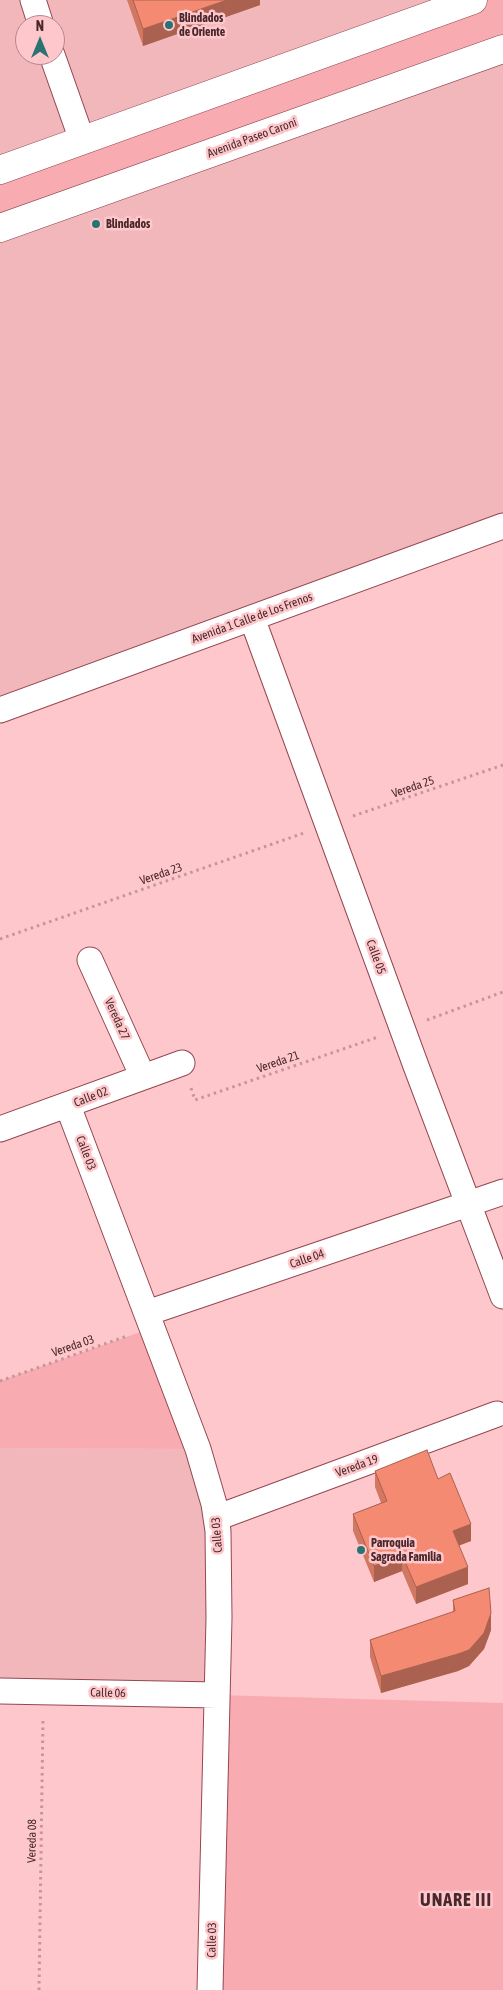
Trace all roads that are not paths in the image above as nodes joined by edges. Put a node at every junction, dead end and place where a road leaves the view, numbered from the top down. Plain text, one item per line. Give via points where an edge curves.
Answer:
1 (33, 0) edge
2 (473, 0) edge
3 (38, 15) edge
4 (503, 49) edge
5 (56, 65) edge
6 (82, 140) junction
7 (0, 170) edge
8 (0, 228) edge
9 (503, 526) edge
10 (252, 618) junction
11 (0, 710) edge
12 (90, 960) dead end
13 (182, 1063) road end
14 (143, 1077) junction
15 (68, 1106) junction
16 (0, 1129) edge
17 (503, 1192) edge
18 (468, 1204) junction
19 (503, 1296) edge
20 (149, 1320) junction
21 (497, 1414) dead end
22 (216, 1518) junction
23 (0, 1691) edge
24 (217, 1695) junction
25 (210, 1990) edge

1 - 3 street
2 - 6 street
4 - 8 street, Avenida Paseo Caroní
5 - 6 street
6 - 7 street
9 - 10 street, Avenida 1 Calle de Los Frenos
10 - 11 street, Avenida 1 Calle de Los Frenos
10 - 18 street, Calle 05
12 - 14 street, Vereda 27
13 - 14 street, Calle 02
14 - 15 street, Calle 02
15 - 16 street, Calle 02
15 - 20 street, Calle 03
17 - 18 street, Calle 04
18 - 19 street, Calle 05
18 - 20 street, Calle 04
20 - 22 street, Calle 03 via 207,1475
21 - 22 street, Vereda 19
22 - 24 street, Calle 03 via 219,1569
23 - 24 street, Calle 06
24 - 25 street, Calle 03

